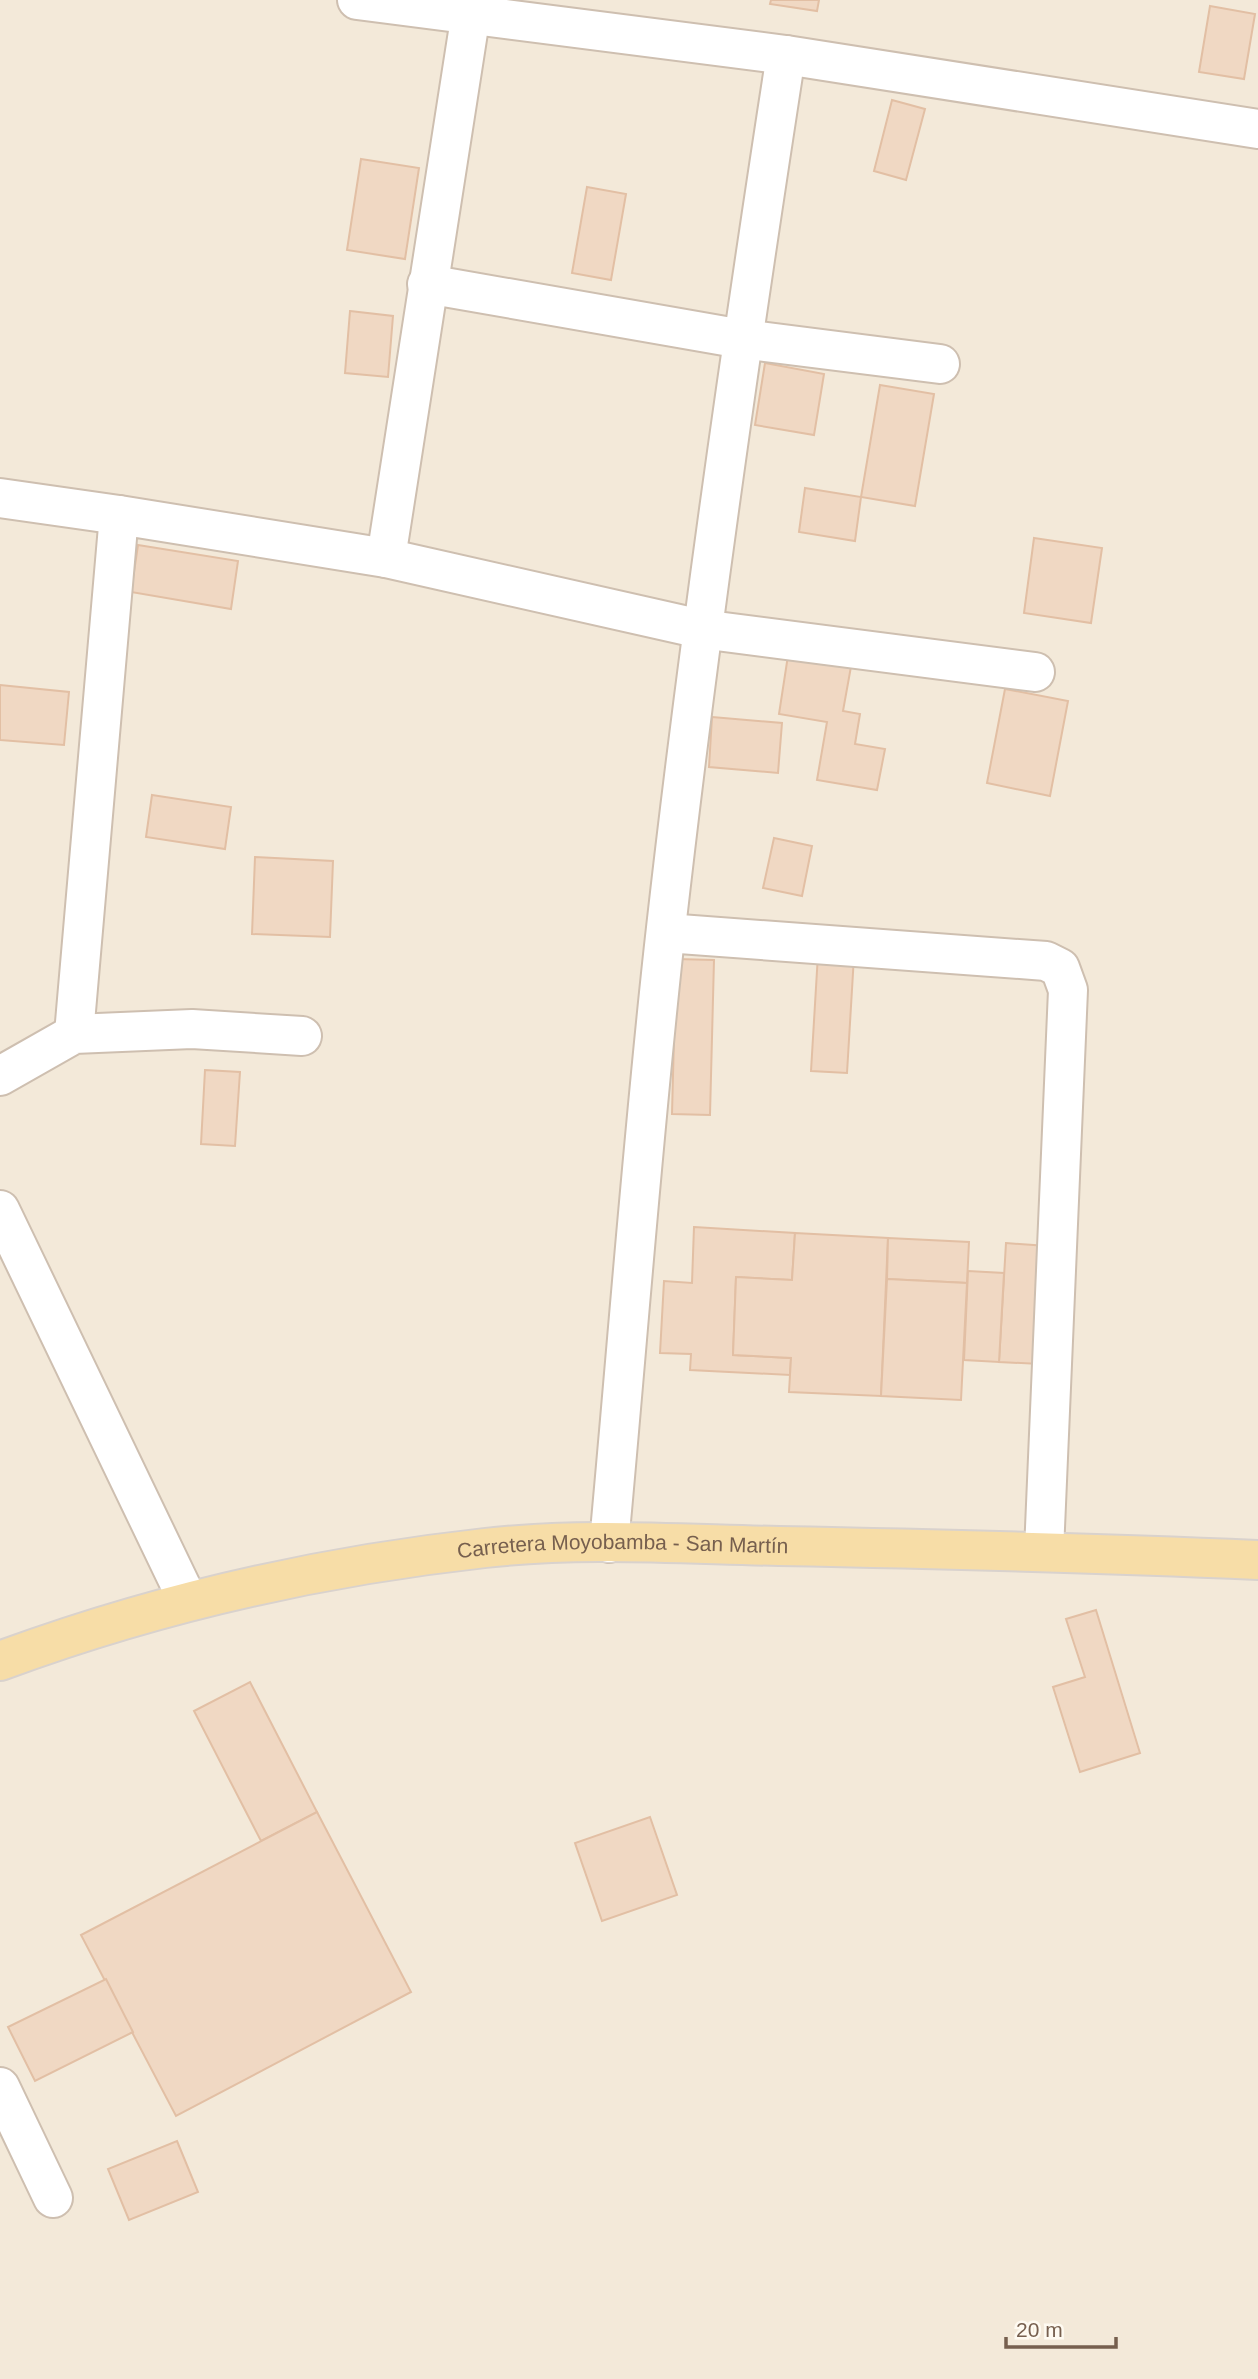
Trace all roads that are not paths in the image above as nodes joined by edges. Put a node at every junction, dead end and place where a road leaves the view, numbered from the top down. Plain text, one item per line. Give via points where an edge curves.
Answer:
1 (356, 0) edge
2 (472, 8) edge
3 (786, 55) junction
4 (1258, 129) edge
5 (427, 284) junction
6 (742, 339) junction
7 (940, 364) dead end
8 (0, 498) edge
9 (119, 515) junction
10 (386, 558) junction
11 (701, 629) junction
12 (1035, 672) dead end
13 (666, 933) junction
14 (74, 1034) junction
15 (302, 1036) dead end
16 (0, 1076) edge
17 (0, 1210) edge
18 (609, 1542) junction
19 (1044, 1551) junction
20 (1258, 1560) edge
21 (188, 1601) junction
22 (0, 1661) edge
23 (0, 2087) edge
24 (53, 2198) dead end

1 - 2 street
2 - 3 street
2 - 5 street
3 - 4 street
3 - 6 street
5 - 6 street
5 - 10 street
6 - 7 street
6 - 11 street
8 - 9 street
9 - 10 street
9 - 14 street
10 - 11 street
11 - 12 street
11 - 13 street
13 - 18 street
13 - 19 street via 1046,961 1060,968 1068,990
14 - 15 street via 192,1029
14 - 16 street
17 - 21 street
18 - 19 main road, Carretera Moyobamba - San Martín
18 - 21 main road, Carretera Moyobamba - San Martín via 486,1548 369,1565
19 - 20 main road, Carretera Moyobamba - San Martín
21 - 22 main road, Carretera Moyobamba - San Martín via 85,1630
23 - 24 street

